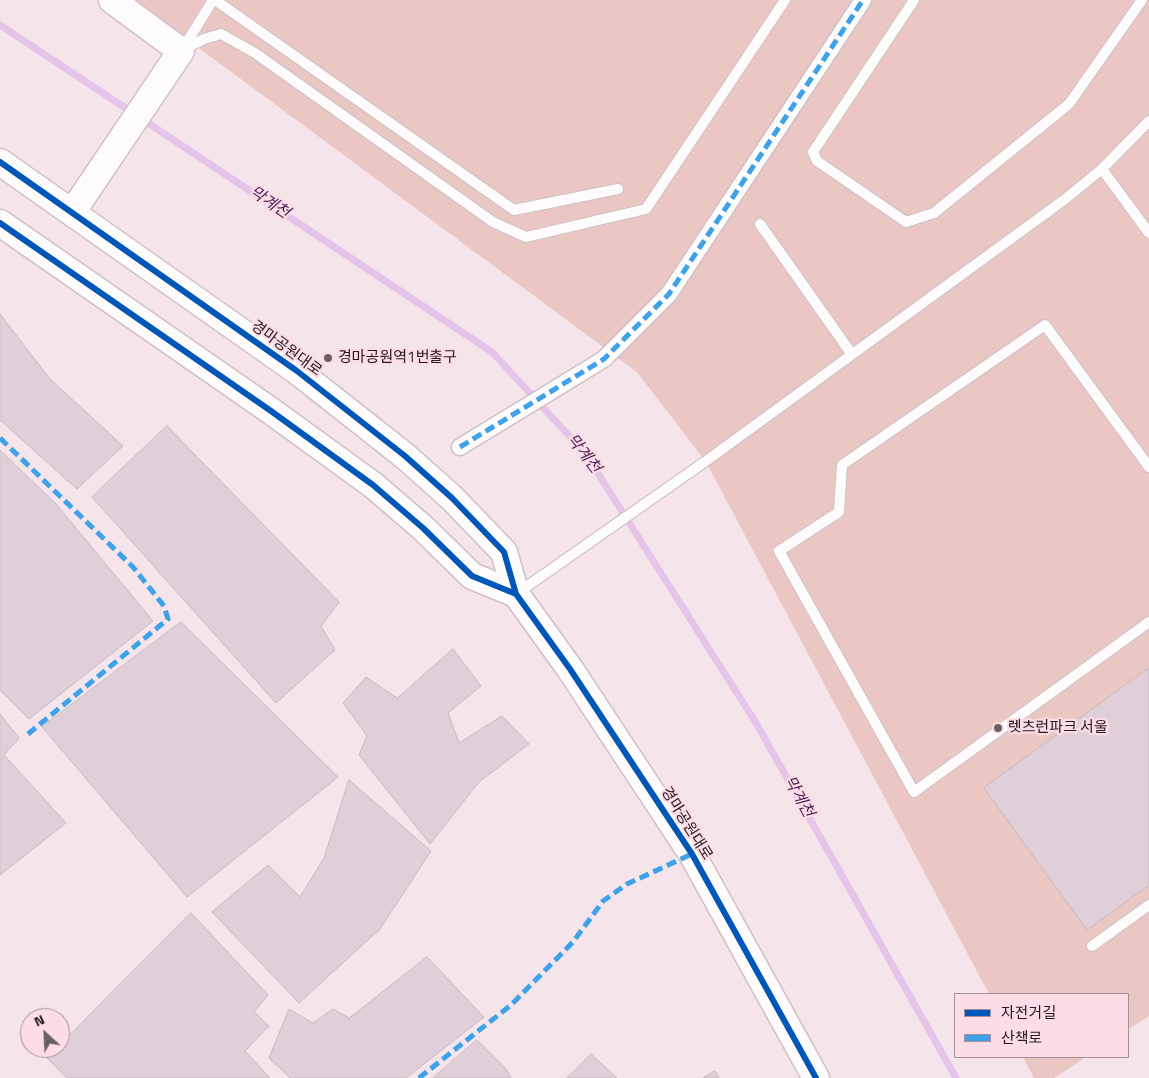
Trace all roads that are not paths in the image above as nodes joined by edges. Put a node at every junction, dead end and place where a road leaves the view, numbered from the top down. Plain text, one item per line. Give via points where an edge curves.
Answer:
1 (112, 0) edge
2 (214, 0) edge
3 (785, 0) edge
4 (863, 0) edge
5 (914, 0) edge
6 (1142, 0) edge
7 (175, 60) junction
8 (1149, 121) edge
9 (0, 162) edge
10 (1102, 169) junction
11 (618, 190) dead end
12 (73, 211) junction
13 (0, 223) edge
14 (760, 224) dead end
15 (1149, 233) edge
16 (851, 353) junction
17 (460, 447) dead end
18 (1149, 467) edge
19 (516, 594) junction
20 (1149, 622) edge
21 (1149, 906) edge
22 (1092, 946) dead end
23 (816, 1078) edge

1 - 7 street
2 - 7 lane
2 - 11 lane via 514,210
3 - 7 lane via 646,209 526,236 493,222 255,52 221,34 204,39
4 - 17 street via 670,294 604,359
5 - 6 lane via 812,152 817,161 906,222 934,213 1069,104
7 - 12 street
8 - 10 lane
9 - 12 street, 경마공원대로
10 - 15 lane
10 - 16 lane via 1064,200
12 - 19 street, 경마공원대로 via 297,371 405,456 452,498 504,552
13 - 19 street via 271,411 373,486 423,528 472,576
14 - 16 lane
16 - 19 lane via 706,462
18 - 20 lane via 1045,325 842,465 839,512 779,551 914,792
19 - 23 street, 경마공원대로 via 570,668 692,854
21 - 22 lane

